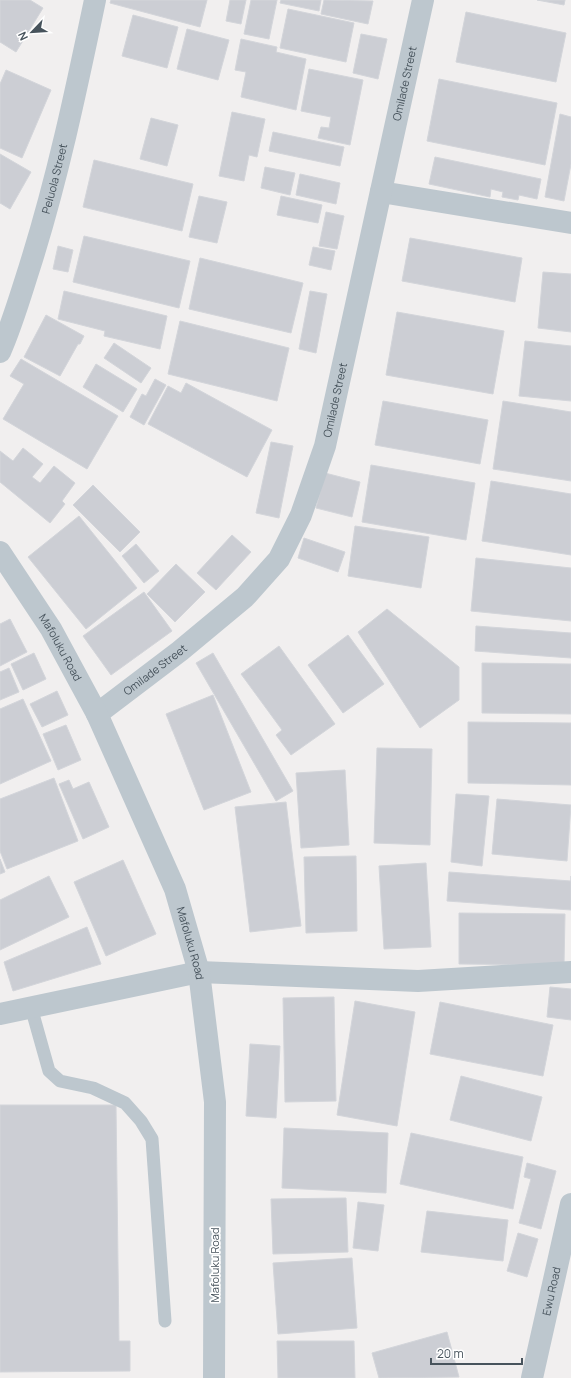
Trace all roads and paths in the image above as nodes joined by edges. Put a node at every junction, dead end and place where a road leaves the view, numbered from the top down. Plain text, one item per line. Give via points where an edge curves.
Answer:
1 (95, 0) edge
2 (423, 0) edge
3 (381, 192) junction
4 (571, 223) edge
5 (0, 352) edge
6 (0, 552) edge
7 (97, 714) junction
8 (199, 972) junction
9 (571, 972) edge
10 (31, 1007) junction
11 (0, 1014) edge
12 (571, 1204) edge
13 (165, 1321) dead end
14 (214, 1378) edge
15 (532, 1378) edge

1 - 5 street, Peluola Street via 70,121 42,230 8,335
2 - 3 street, Omilade Street
3 - 4 street
3 - 7 street, Omilade Street via 325,446 301,515 279,559 245,597 180,651
6 - 7 street, Mafoluku Road via 51,628
7 - 8 street, Mafoluku Road via 175,889
8 - 9 street via 418,981
8 - 10 street
8 - 14 street, Mafoluku Road via 215,1102
10 - 11 street
10 - 13 lane via 49,1071 60,1081 93,1088 125,1103 152,1139
12 - 15 street, Ewu Road

